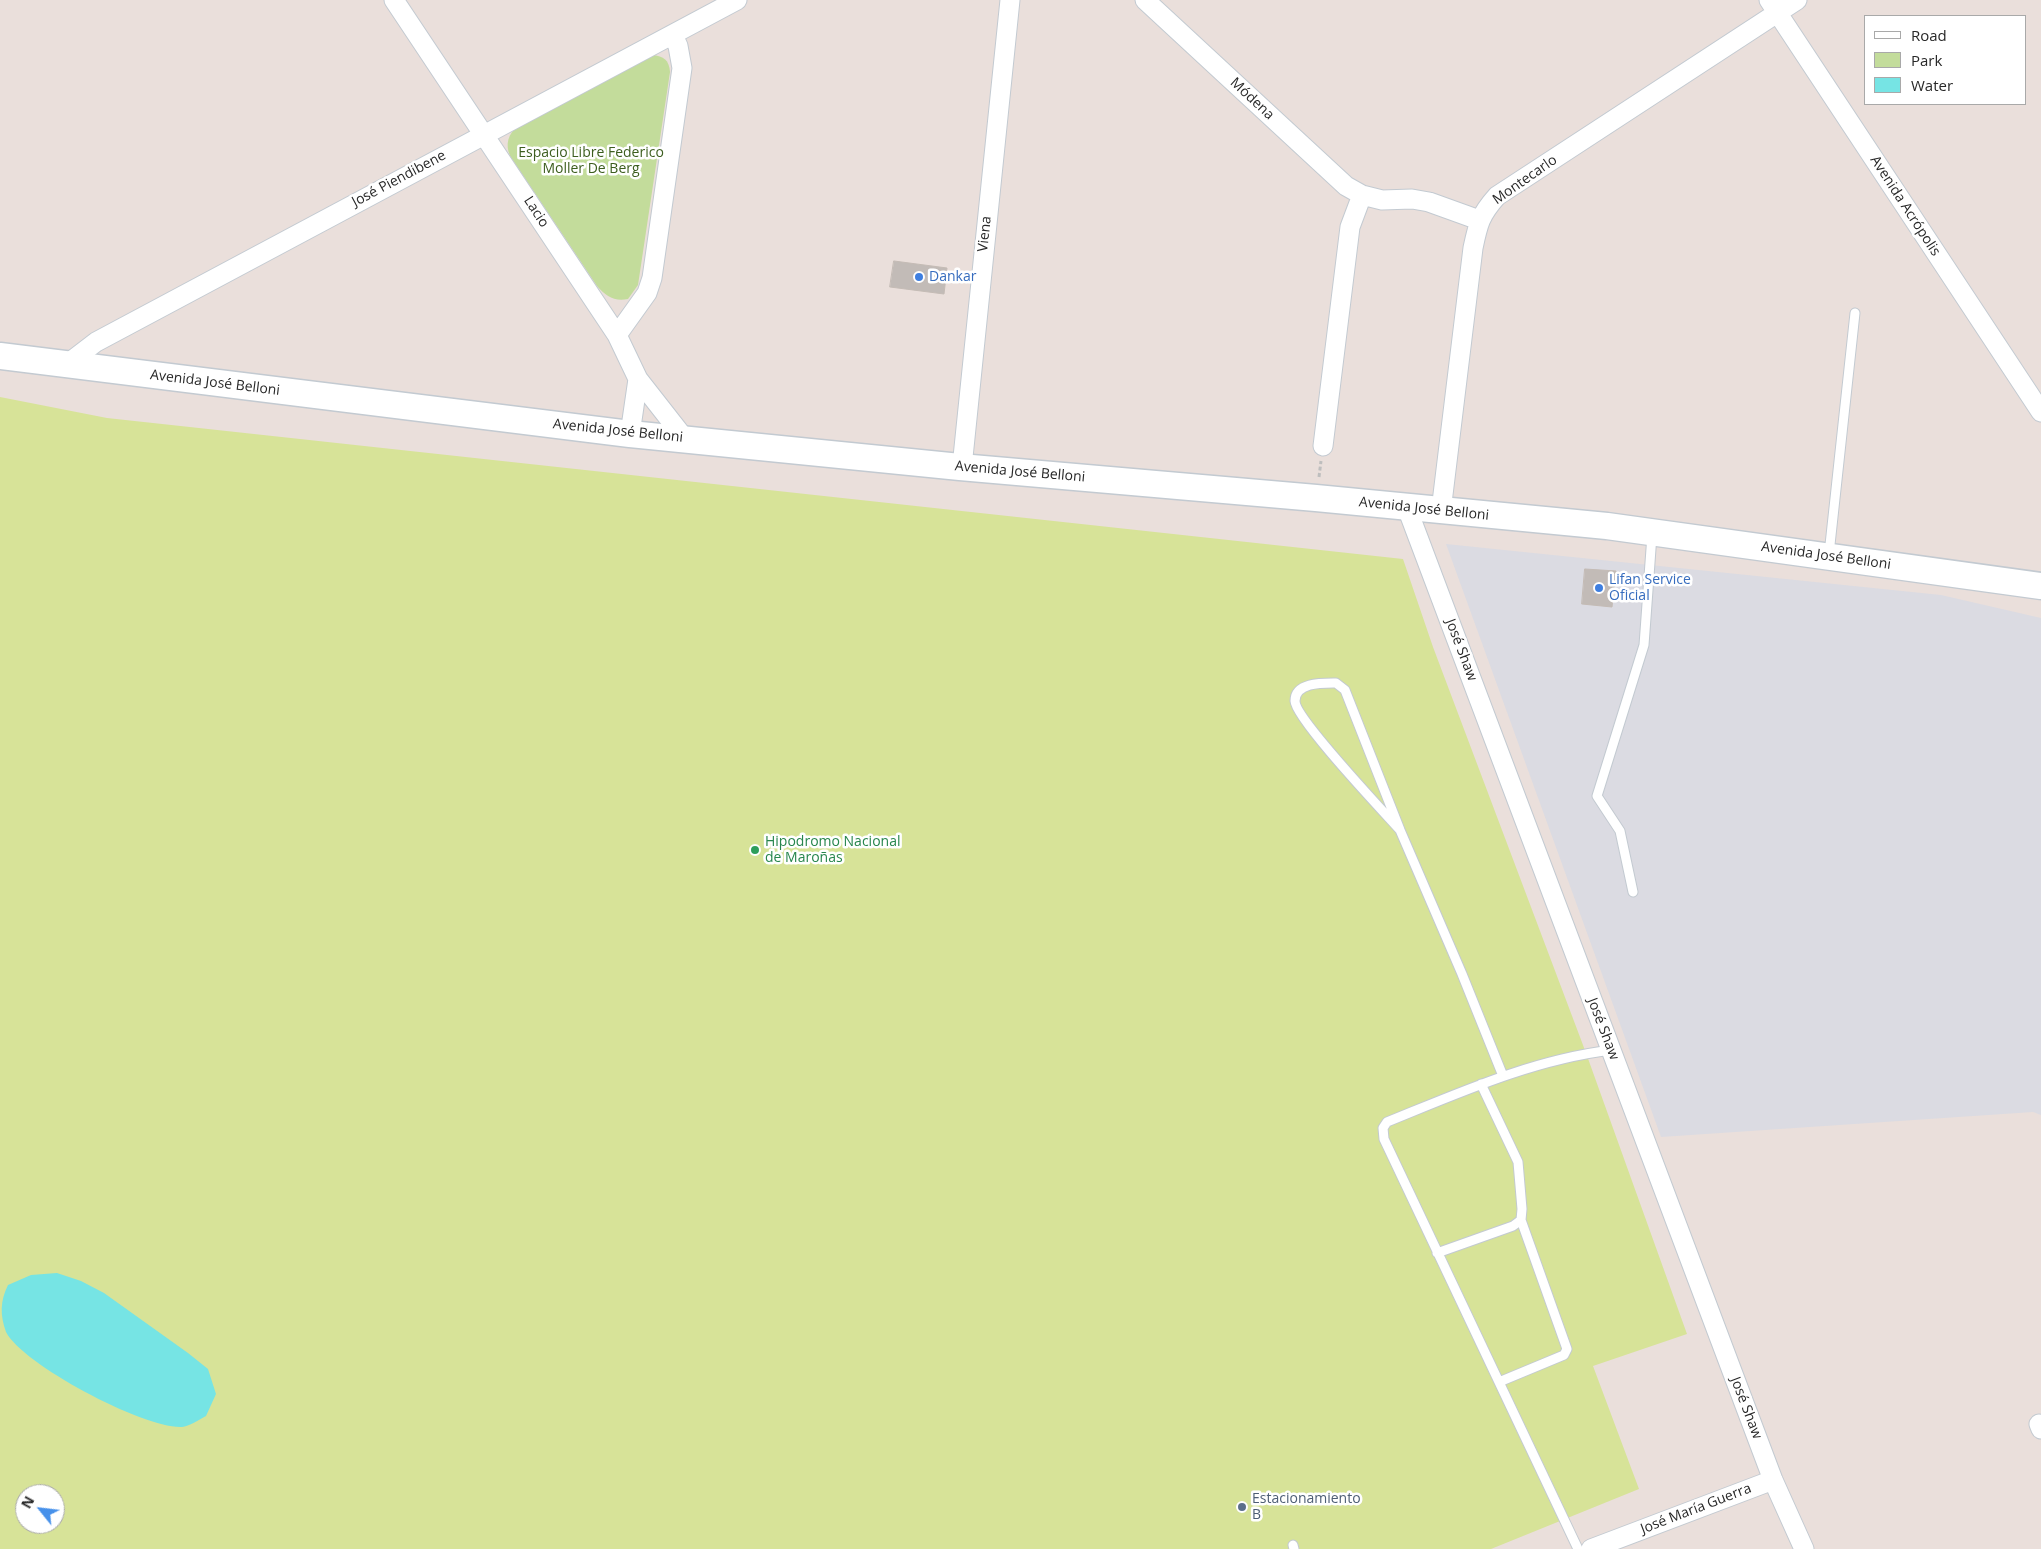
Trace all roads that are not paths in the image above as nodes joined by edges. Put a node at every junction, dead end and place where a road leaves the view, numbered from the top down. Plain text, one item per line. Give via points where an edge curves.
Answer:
1 (394, 0) edge
2 (737, 0) edge
3 (1010, 0) edge
4 (1145, 0) edge
5 (1797, 0) edge
6 (1773, 6) edge
7 (673, 35) junction
8 (484, 134) junction
9 (1362, 195) junction
10 (1479, 220) junction
11 (1855, 313) dead end
12 (617, 335) junction
13 (0, 356) edge
14 (66, 365) junction
15 (638, 379) junction
16 (2041, 412) edge
17 (630, 434) junction
18 (685, 439) junction
19 (1323, 446) road end
20 (962, 467) junction
21 (1407, 508) junction
22 (1441, 511) junction
23 (1652, 532) junction
24 (1829, 557) junction
25 (2041, 586) edge
26 (1400, 830) junction
27 (1633, 892) dead end
28 (1611, 1050) junction
29 (1503, 1076) junction
30 (1481, 1084) junction
31 (1520, 1220) junction
32 (1437, 1252) junction
33 (1498, 1382) junction
34 (1773, 1480) junction
35 (1578, 1549) edge
36 (1591, 1549) edge
37 (1804, 1549) edge

1 - 8 street, Lacio
2 - 7 street, José Piendibene
3 - 20 street, Viena
4 - 9 street, Módena via 1346,186
5 - 6 street, Montecarlo
6 - 10 street, Montecarlo via 1497,196
6 - 16 street, Avenida Acrópolis
7 - 8 street, José Piendibene
7 - 12 street via 682,68 652,278 647,293
8 - 12 street, Lacio
8 - 14 street, José Piendibene via 96,342
9 - 10 street, Módena via 1382,200 1429,202
9 - 19 street via 1350,227
10 - 22 street, Montecarlo
11 - 24 lane
12 - 15 street, Lacio
13 - 14 main road, Avenida José Belloni
14 - 17 main road, Avenida José Belloni
15 - 17 street
15 - 18 street, Lacio
17 - 18 main road, Avenida José Belloni
18 - 20 main road, Avenida José Belloni
20 - 21 main road, Avenida José Belloni
21 - 22 main road, Avenida José Belloni
21 - 28 street, José Shaw
22 - 23 main road, Avenida José Belloni
23 - 24 main road, Avenida José Belloni
23 - 27 lane via 1644,645 1597,796 1620,831
24 - 25 main road, Avenida José Belloni
26 - 26 lane via 1297,711 1294,700 1306,686 1336,683 1345,690
26 - 29 lane
28 - 29 lane via 1560,1058
28 - 34 street, José Shaw
29 - 30 lane
30 - 31 lane via 1518,1162
30 - 32 lane via 1387,1122 1383,1128 1384,1139
31 - 32 lane via 1513,1226
31 - 33 lane via 1567,1349 1564,1355
32 - 33 lane
33 - 35 lane
34 - 36 street, José María Guerra
34 - 37 street, José Shaw

